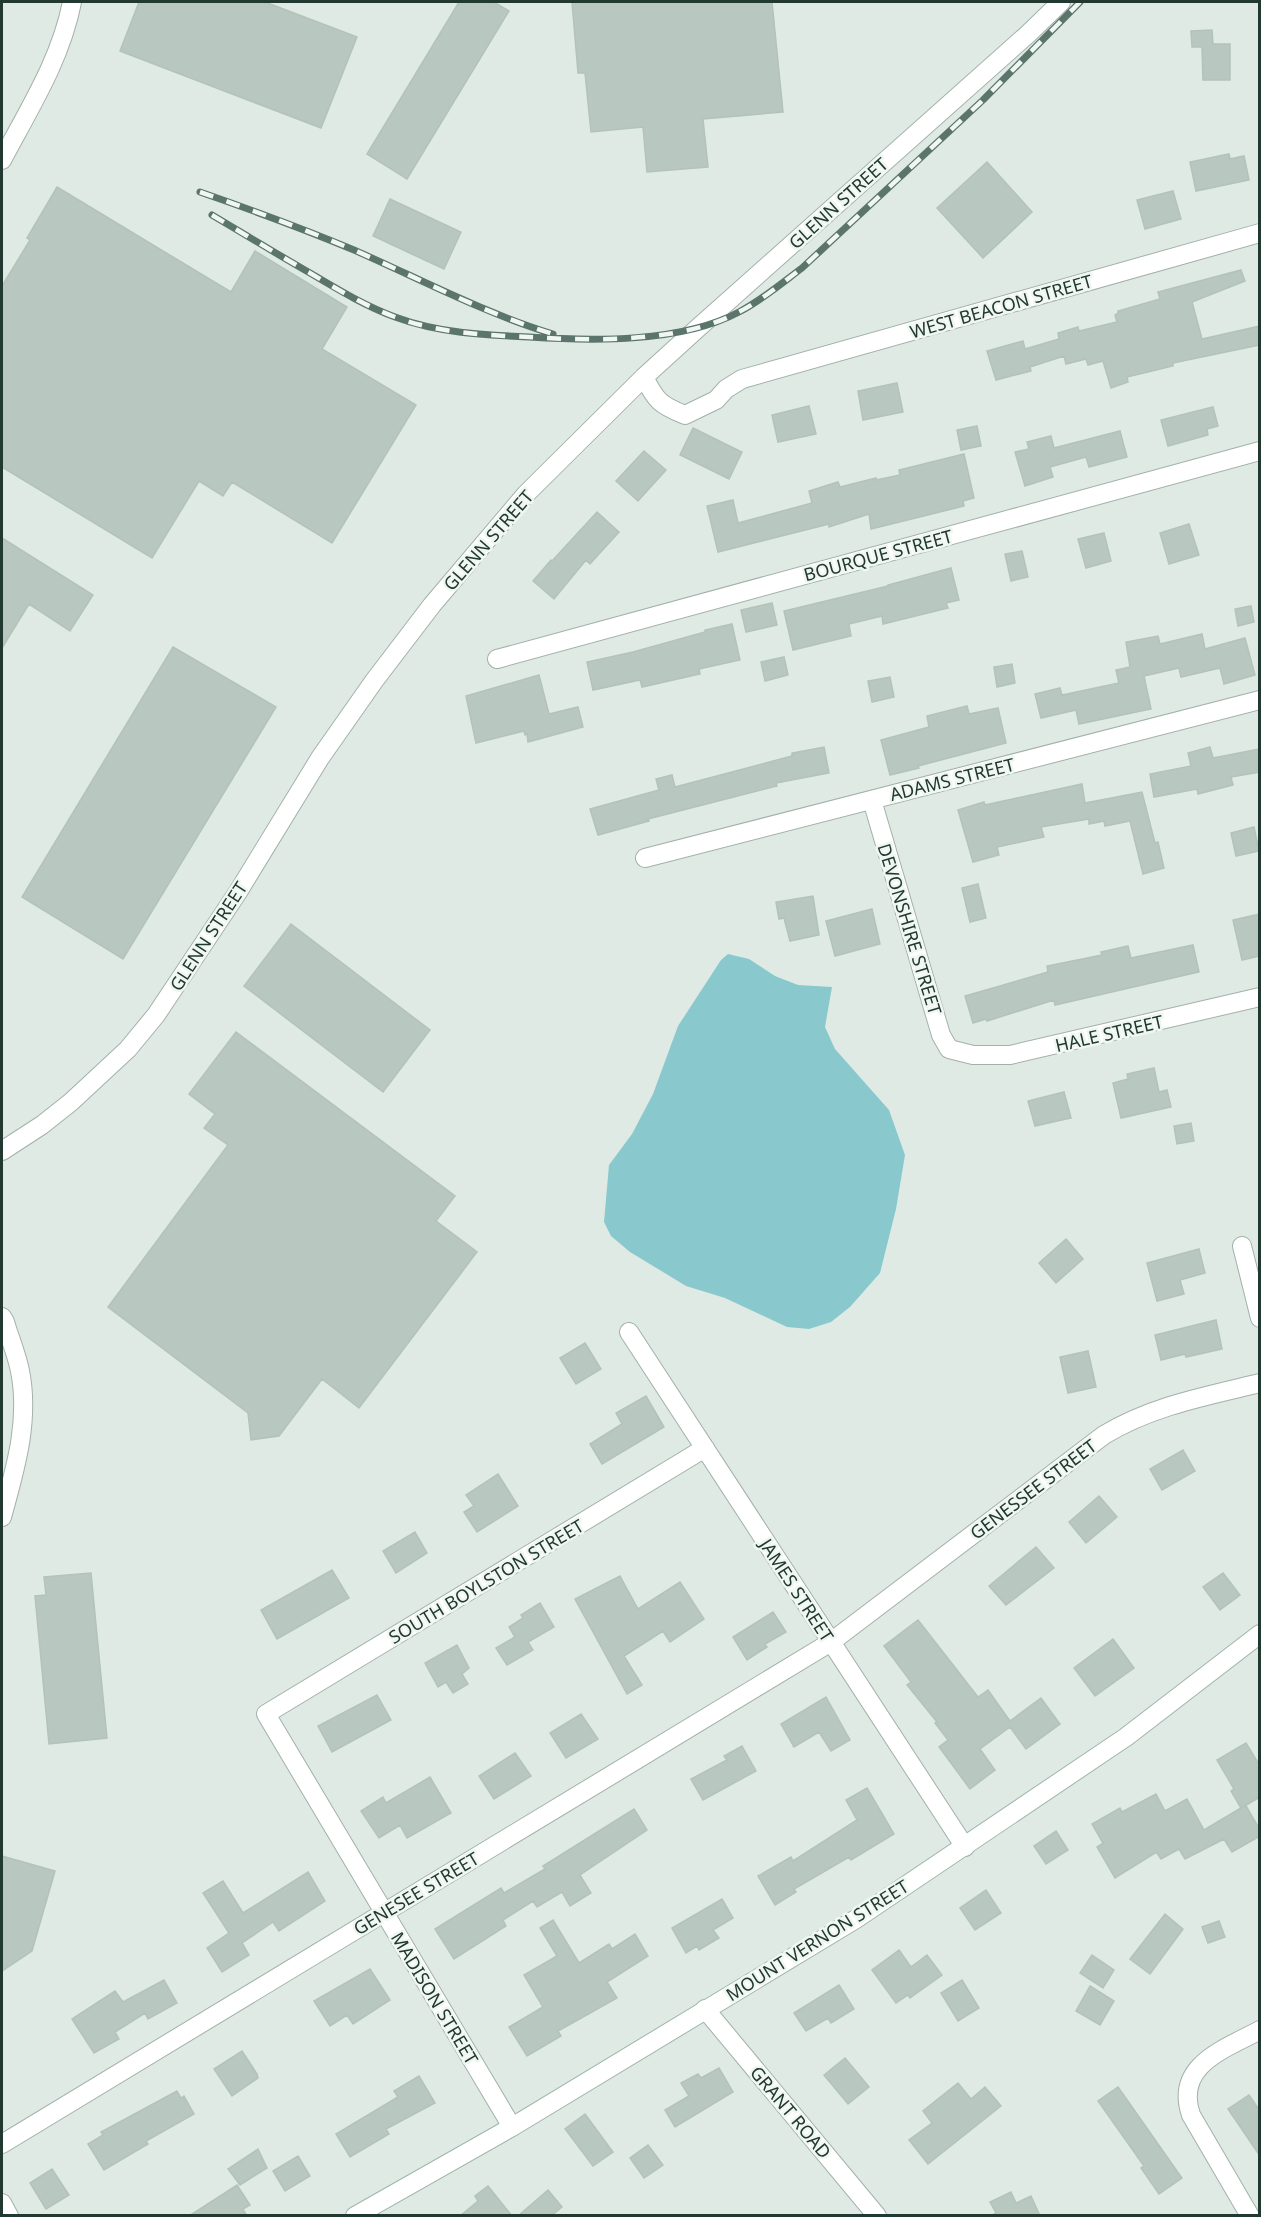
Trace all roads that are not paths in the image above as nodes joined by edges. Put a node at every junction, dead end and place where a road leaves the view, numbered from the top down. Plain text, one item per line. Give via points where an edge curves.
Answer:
1 (72, 2) edge
2 (1061, 2) edge
3 (2, 160) edge
4 (1260, 233) edge
5 (644, 377) junction
6 (1260, 451) edge
7 (497, 659) dead end
8 (1260, 700) edge
9 (872, 800) junction
10 (645, 858) dead end
11 (1260, 997) edge
12 (958, 1051) joint
13 (2, 1151) edge
14 (1242, 1245) dead end
15 (2, 1317) edge
16 (1260, 1318) edge
17 (629, 1332) dead end
18 (1260, 1383) edge
19 (705, 1448) junction
20 (2, 1518) edge
21 (1260, 1634) edge
22 (831, 1642) junction
23 (266, 1714) joint
24 (965, 1847) junction
25 (384, 1913) junction
26 (705, 2009) junction
27 (1260, 2030) edge
28 (512, 2127) junction
29 (2, 2144) edge
30 (2, 2203) edge
31 (9, 2216) edge
32 (355, 2216) edge
33 (877, 2216) edge
34 (1250, 2216) edge

1 - 3 street via 46,79
2 - 5 street, GLENN STREET
4 - 5 street, WEST BEACON STREET via 742,379 716,400 685,415 654,397
5 - 13 street, GLENN STREET via 526,494 432,605 320,758 238,892 128,1050 71,1102
6 - 7 street, BOURQUE STREET
8 - 9 street, ADAMS STREET
9 - 10 street, ADAMS STREET
9 - 12 street, DEVONSHIRE STREET via 941,1035 949,1049
11 - 12 street, HALE STREET via 1010,1055
14 - 16 street
15 - 20 street via 20,1372 24,1417 16,1469
17 - 19 street, JAMES STREET
18 - 22 street, GENESSEE STREET via 1176,1404 1125,1423
19 - 22 street, JAMES STREET
19 - 23 street, SOUTH BOYLSTON STREET
21 - 24 street, MOUNT VERNON STREET via 1135,1731
22 - 24 street, JAMES STREET
22 - 25 street, GENESEE STREET
23 - 25 street, MADISON STREET
24 - 26 street, MOUNT VERNON STREET via 856,1919
25 - 28 street, MADISON STREET
25 - 29 street, GENESEE STREET
26 - 28 street, MOUNT VERNON STREET
26 - 33 street, GRANT ROAD
27 - 34 street via 1203,2062 1193,2075 1187,2099 1191,2115
28 - 32 street, MOUNT VERNON STREET
30 - 31 street

